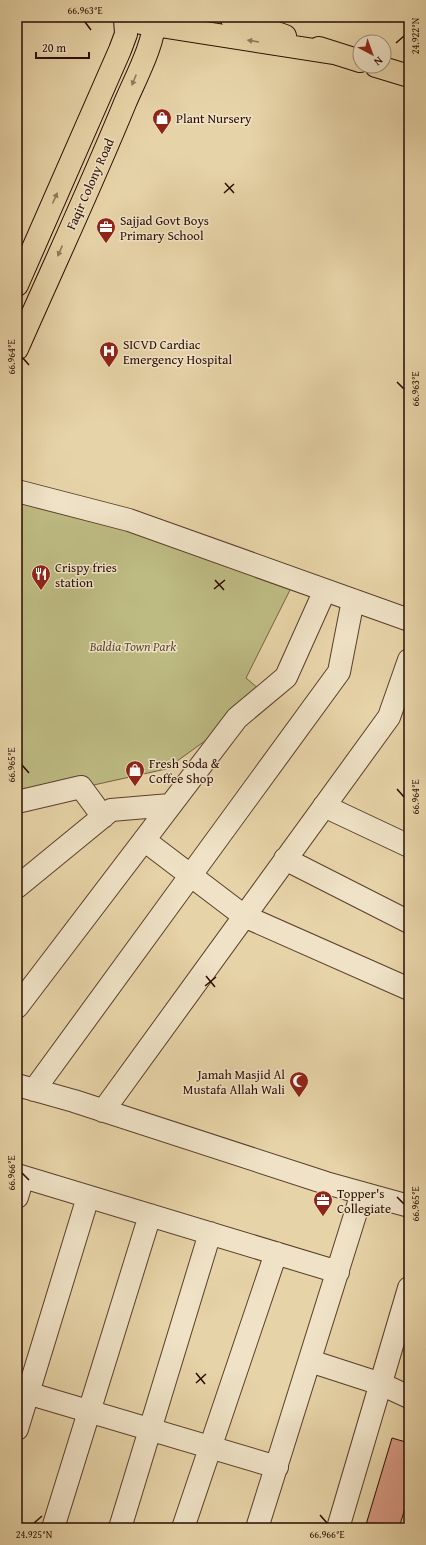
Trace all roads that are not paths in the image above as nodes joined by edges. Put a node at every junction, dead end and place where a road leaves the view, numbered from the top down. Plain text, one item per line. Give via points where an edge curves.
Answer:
1 (231, 17) edge
2 (124, 18) edge
3 (154, 22) edge
4 (333, 53) junction
5 (352, 59) edge
6 (392, 71) edge
7 (409, 76) edge
8 (17, 285) edge
9 (17, 348) edge
10 (17, 491) edge
11 (325, 590) junction
12 (352, 600) junction
13 (409, 620) edge
14 (409, 660) edge
15 (17, 802) edge
16 (170, 805) junction
17 (324, 806) junction
18 (102, 817) junction
19 (144, 840) junction
20 (409, 846) edge
21 (285, 859) junction
22 (190, 875) junction
23 (17, 887) edge
24 (244, 916) junction
25 (409, 922) edge
26 (409, 989) edge
27 (17, 1007) edge
28 (25, 1087) edge
29 (103, 1110) junction
30 (19, 1183) edge
31 (362, 1193) junction
32 (88, 1197) junction
33 (409, 1206) edge
34 (150, 1215) junction
35 (210, 1233) junction
36 (276, 1253) junction
37 (338, 1272) junction
38 (409, 1288) edge
39 (405, 1318) edge
40 (310, 1361) junction
41 (381, 1384) junction
42 (22, 1392) edge
43 (409, 1397) edge
44 (89, 1411) junction
45 (17, 1429) edge
46 (150, 1429) junction
47 (210, 1448) junction
48 (277, 1467) junction
49 (54, 1528) edge
50 (120, 1528) edge
51 (183, 1528) edge
52 (257, 1528) edge
53 (338, 1528) edge

1 - 4 main road
2 - 3 main road
8 -> 2 main road, Faqir Colony Road via 120,50 126,34
4 -> 3 main road
3 -> 9 main road, Faqir Colony Road via 147,50 118,121
4 - 5 main road
6 - 7 main road
10 - 11 street via 129,520
11 - 12 street
11 - 16 street via 286,677 237,718
12 - 13 street
12 - 22 street via 339,672
14 - 17 street via 389,717
15 - 18 street via 81,787
16 - 18 street via 111,810
16 - 19 street
17 - 20 street
17 - 21 street
18 - 23 street
19 - 22 street
19 - 27 street
21 - 24 street
21 - 25 street
22 - 24 street
22 - 28 street
24 - 26 street
24 - 29 street
28 - 29 street
29 - 31 street
30 - 32 street
31 - 33 street
31 - 37 street
32 - 34 street
32 - 42 street
34 - 35 street
34 - 44 street
35 - 36 street
35 - 46 street
36 - 37 street
36 - 47 street
37 - 40 street
38 - 39 street
39 - 41 street
40 - 41 street
40 - 48 street
41 - 43 street
41 - 53 street
42 - 44 street
42 - 45 street
44 - 46 street
44 - 49 street
46 - 47 street
46 - 50 street
47 - 48 street
47 - 51 street
48 - 52 street

